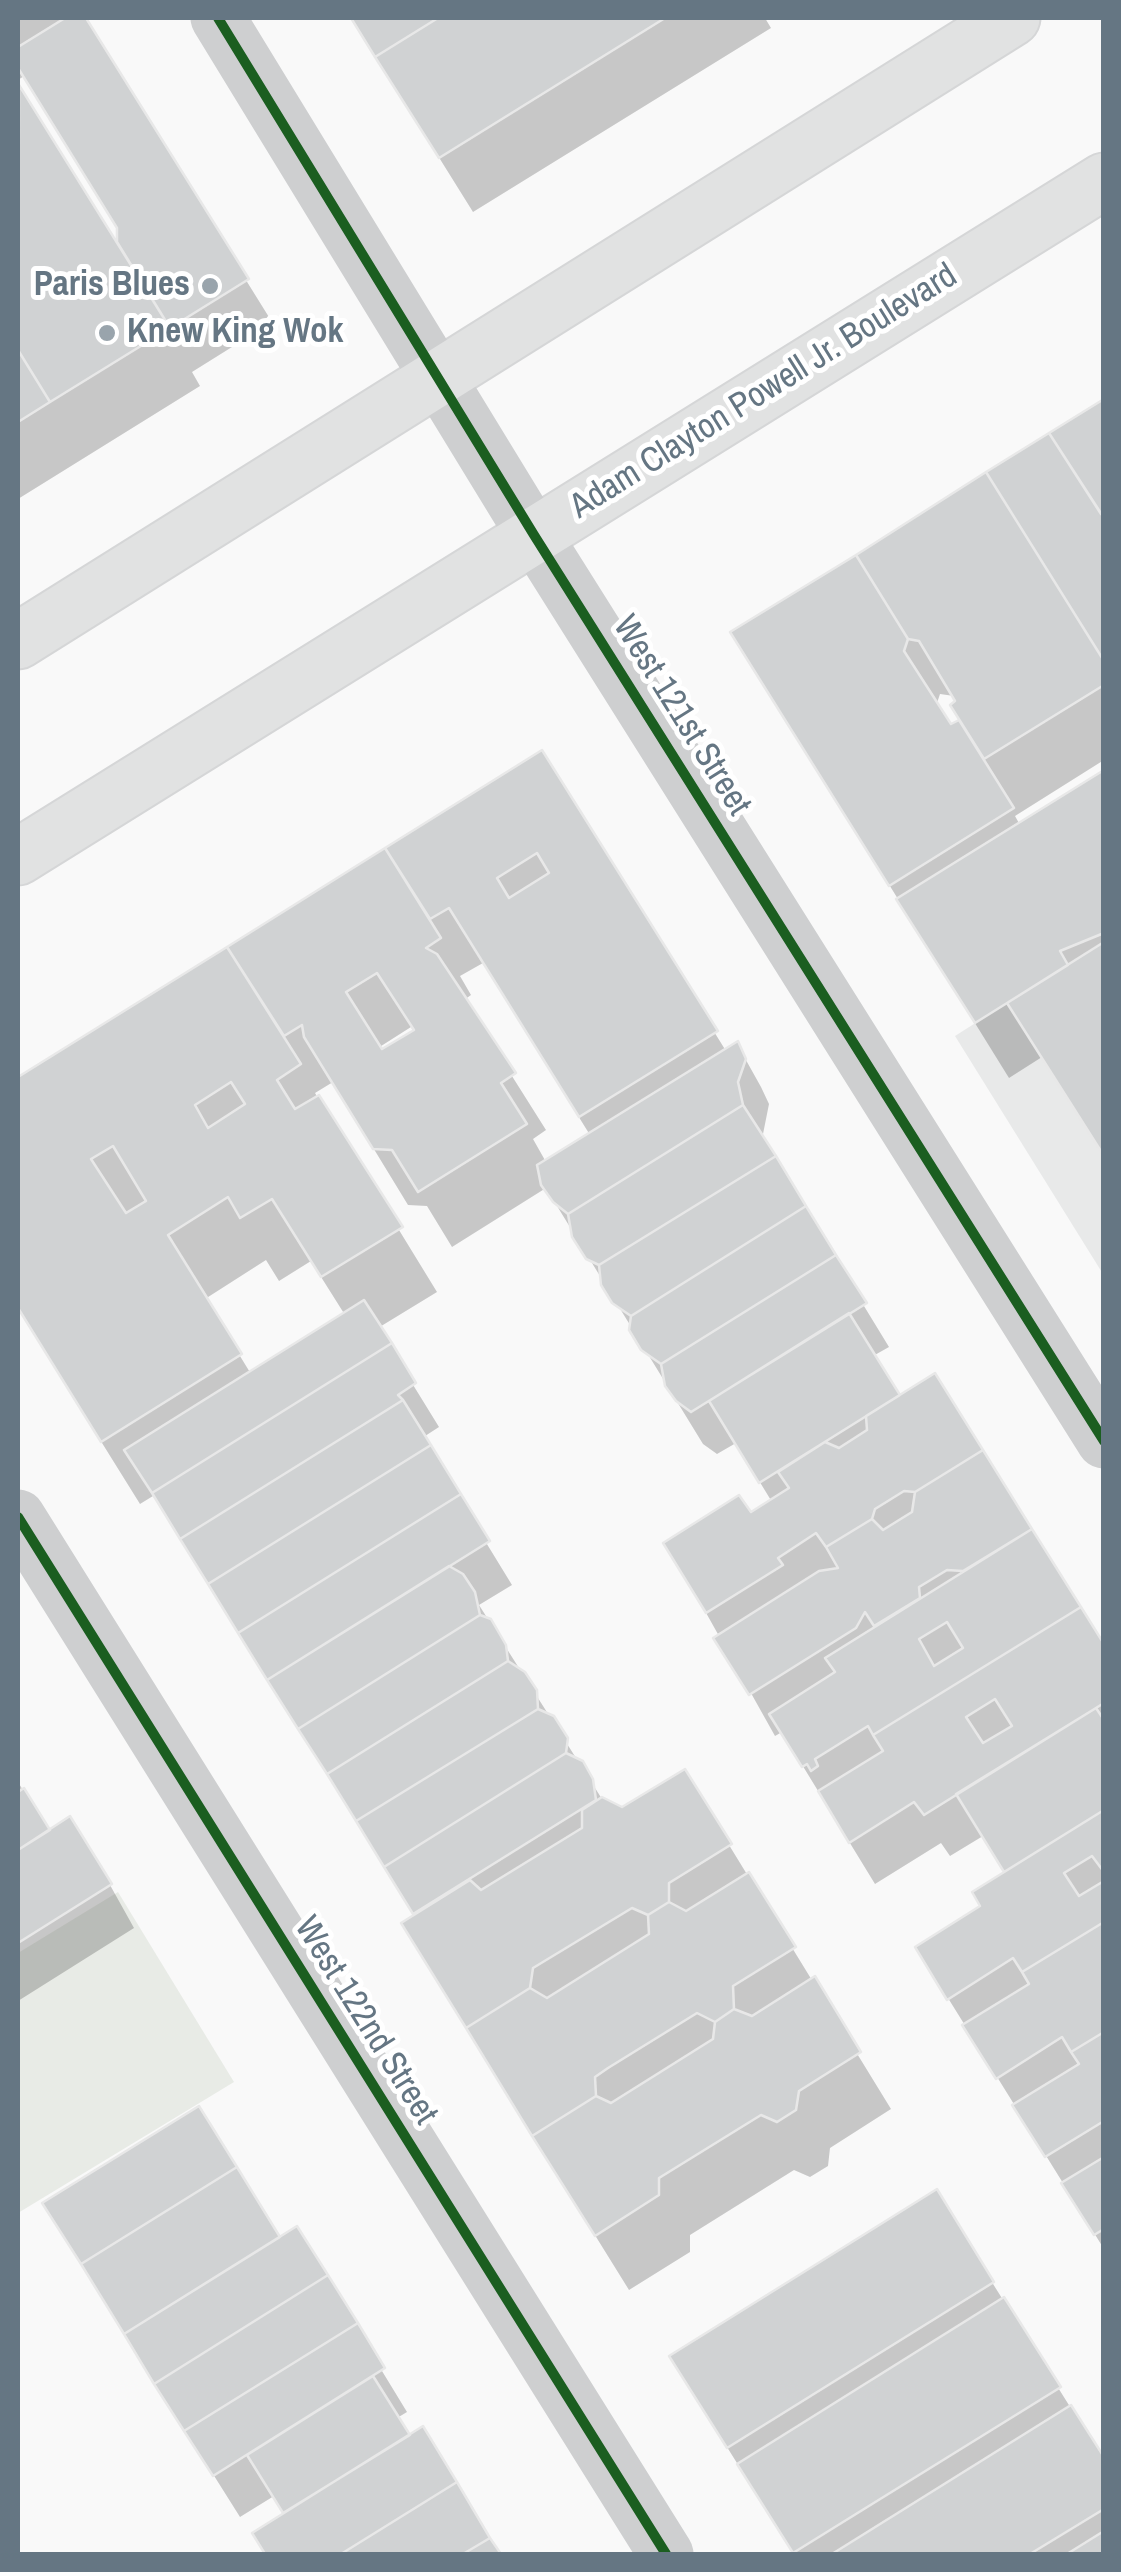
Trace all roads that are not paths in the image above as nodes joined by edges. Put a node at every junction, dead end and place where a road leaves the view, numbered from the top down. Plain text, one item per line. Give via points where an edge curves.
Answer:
1 (218, 18) edge
2 (1012, 18) edge
3 (1104, 181) edge
4 (438, 377) junction
5 (534, 535) junction
6 (18, 641) edge
7 (18, 857) edge
8 (1104, 1441) edge
9 (18, 1517) edge
10 (666, 2554) edge

1 - 4 street, West 121st Street
2 - 4 main road
3 - 5 main road, Adam Clayton Powell Jr. Boulevard
4 - 5 street, West 121st Street
4 - 6 main road
5 - 7 main road, Adam Clayton Powell Jr. Boulevard
5 - 8 street, West 121st Street
9 - 10 street, West 122nd Street

